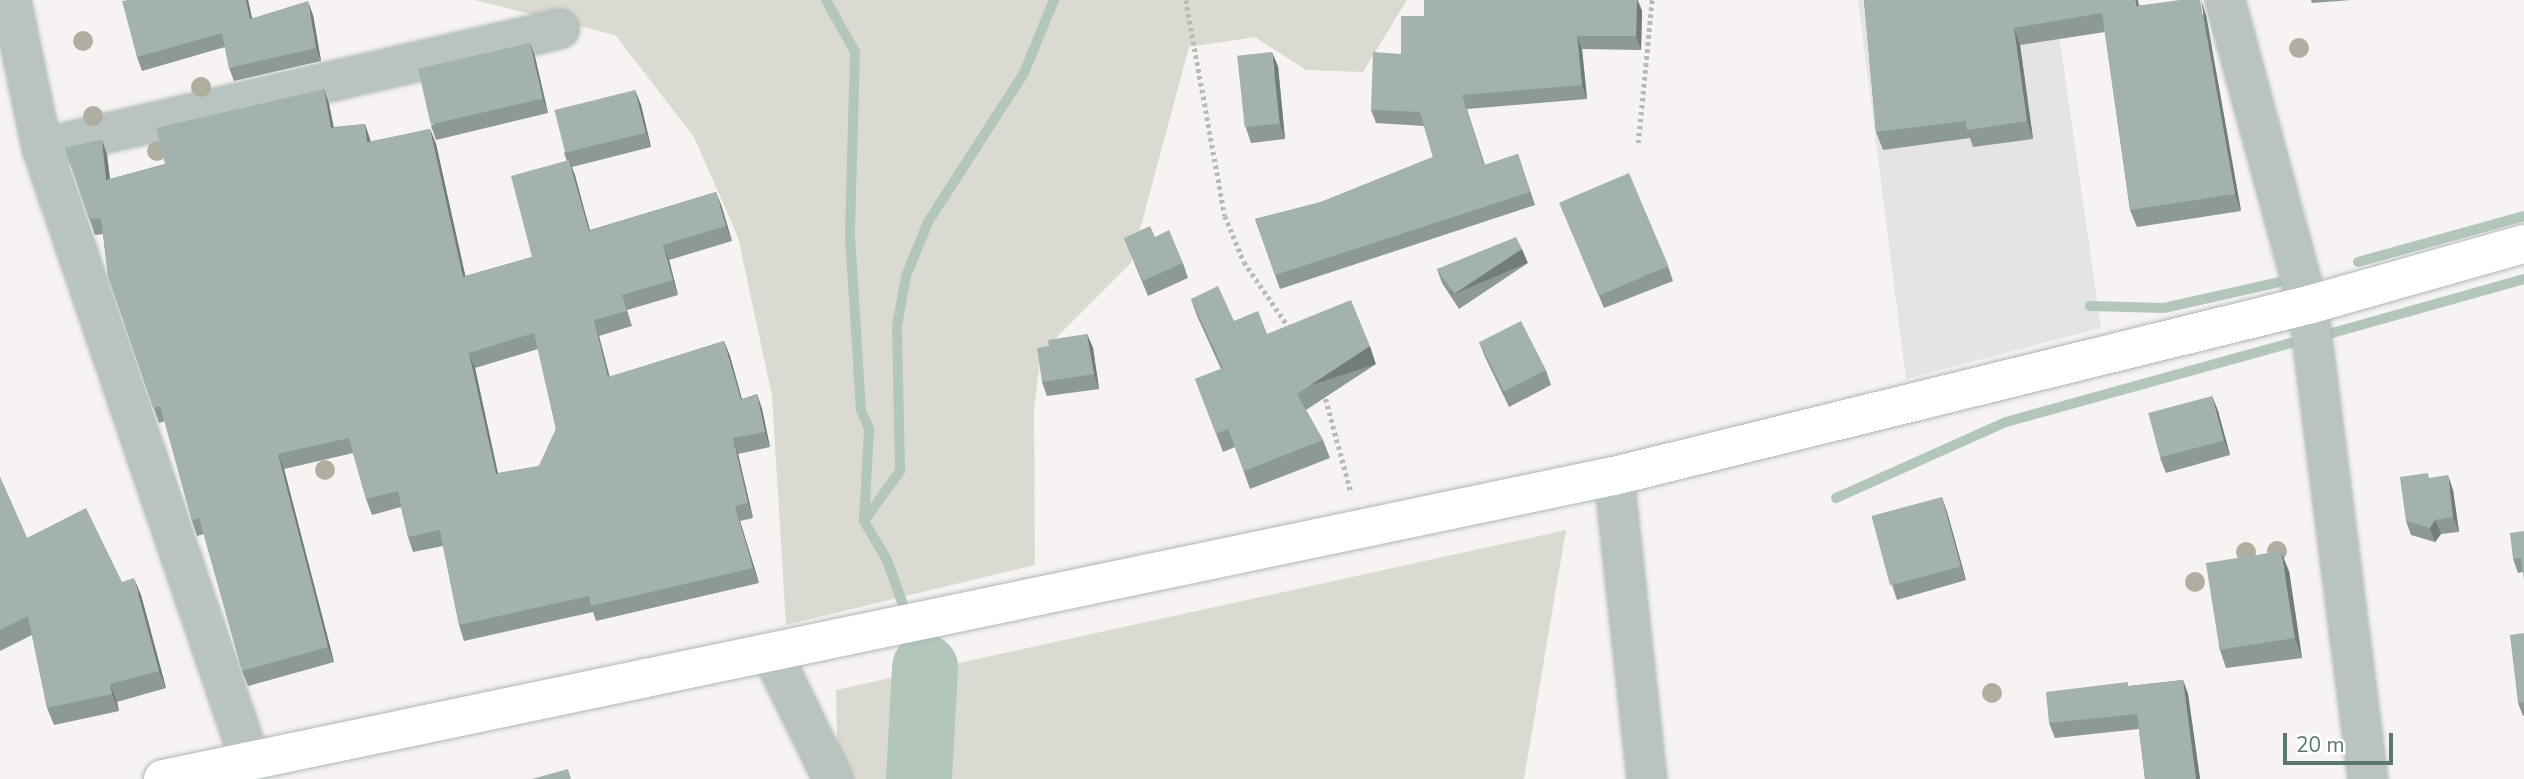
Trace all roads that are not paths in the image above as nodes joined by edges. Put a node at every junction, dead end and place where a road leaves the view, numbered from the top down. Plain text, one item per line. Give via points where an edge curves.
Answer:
1 (11, 0) edge
2 (2225, 0) edge
3 (559, 29) dead end
4 (42, 148) junction
5 (2524, 244) edge
6 (2308, 304) junction
7 (1614, 476) junction
8 (773, 656) junction
9 (250, 760) junction
10 (163, 779) edge
11 (833, 779) edge
12 (1647, 779) edge
13 (2368, 779) edge

1 - 4 street
2 - 6 street
3 - 4 street
4 - 9 street
5 - 6 main road
6 - 7 main road
6 - 13 street
7 - 8 main road
7 - 12 street
8 - 9 main road
8 - 11 street
9 - 10 main road

